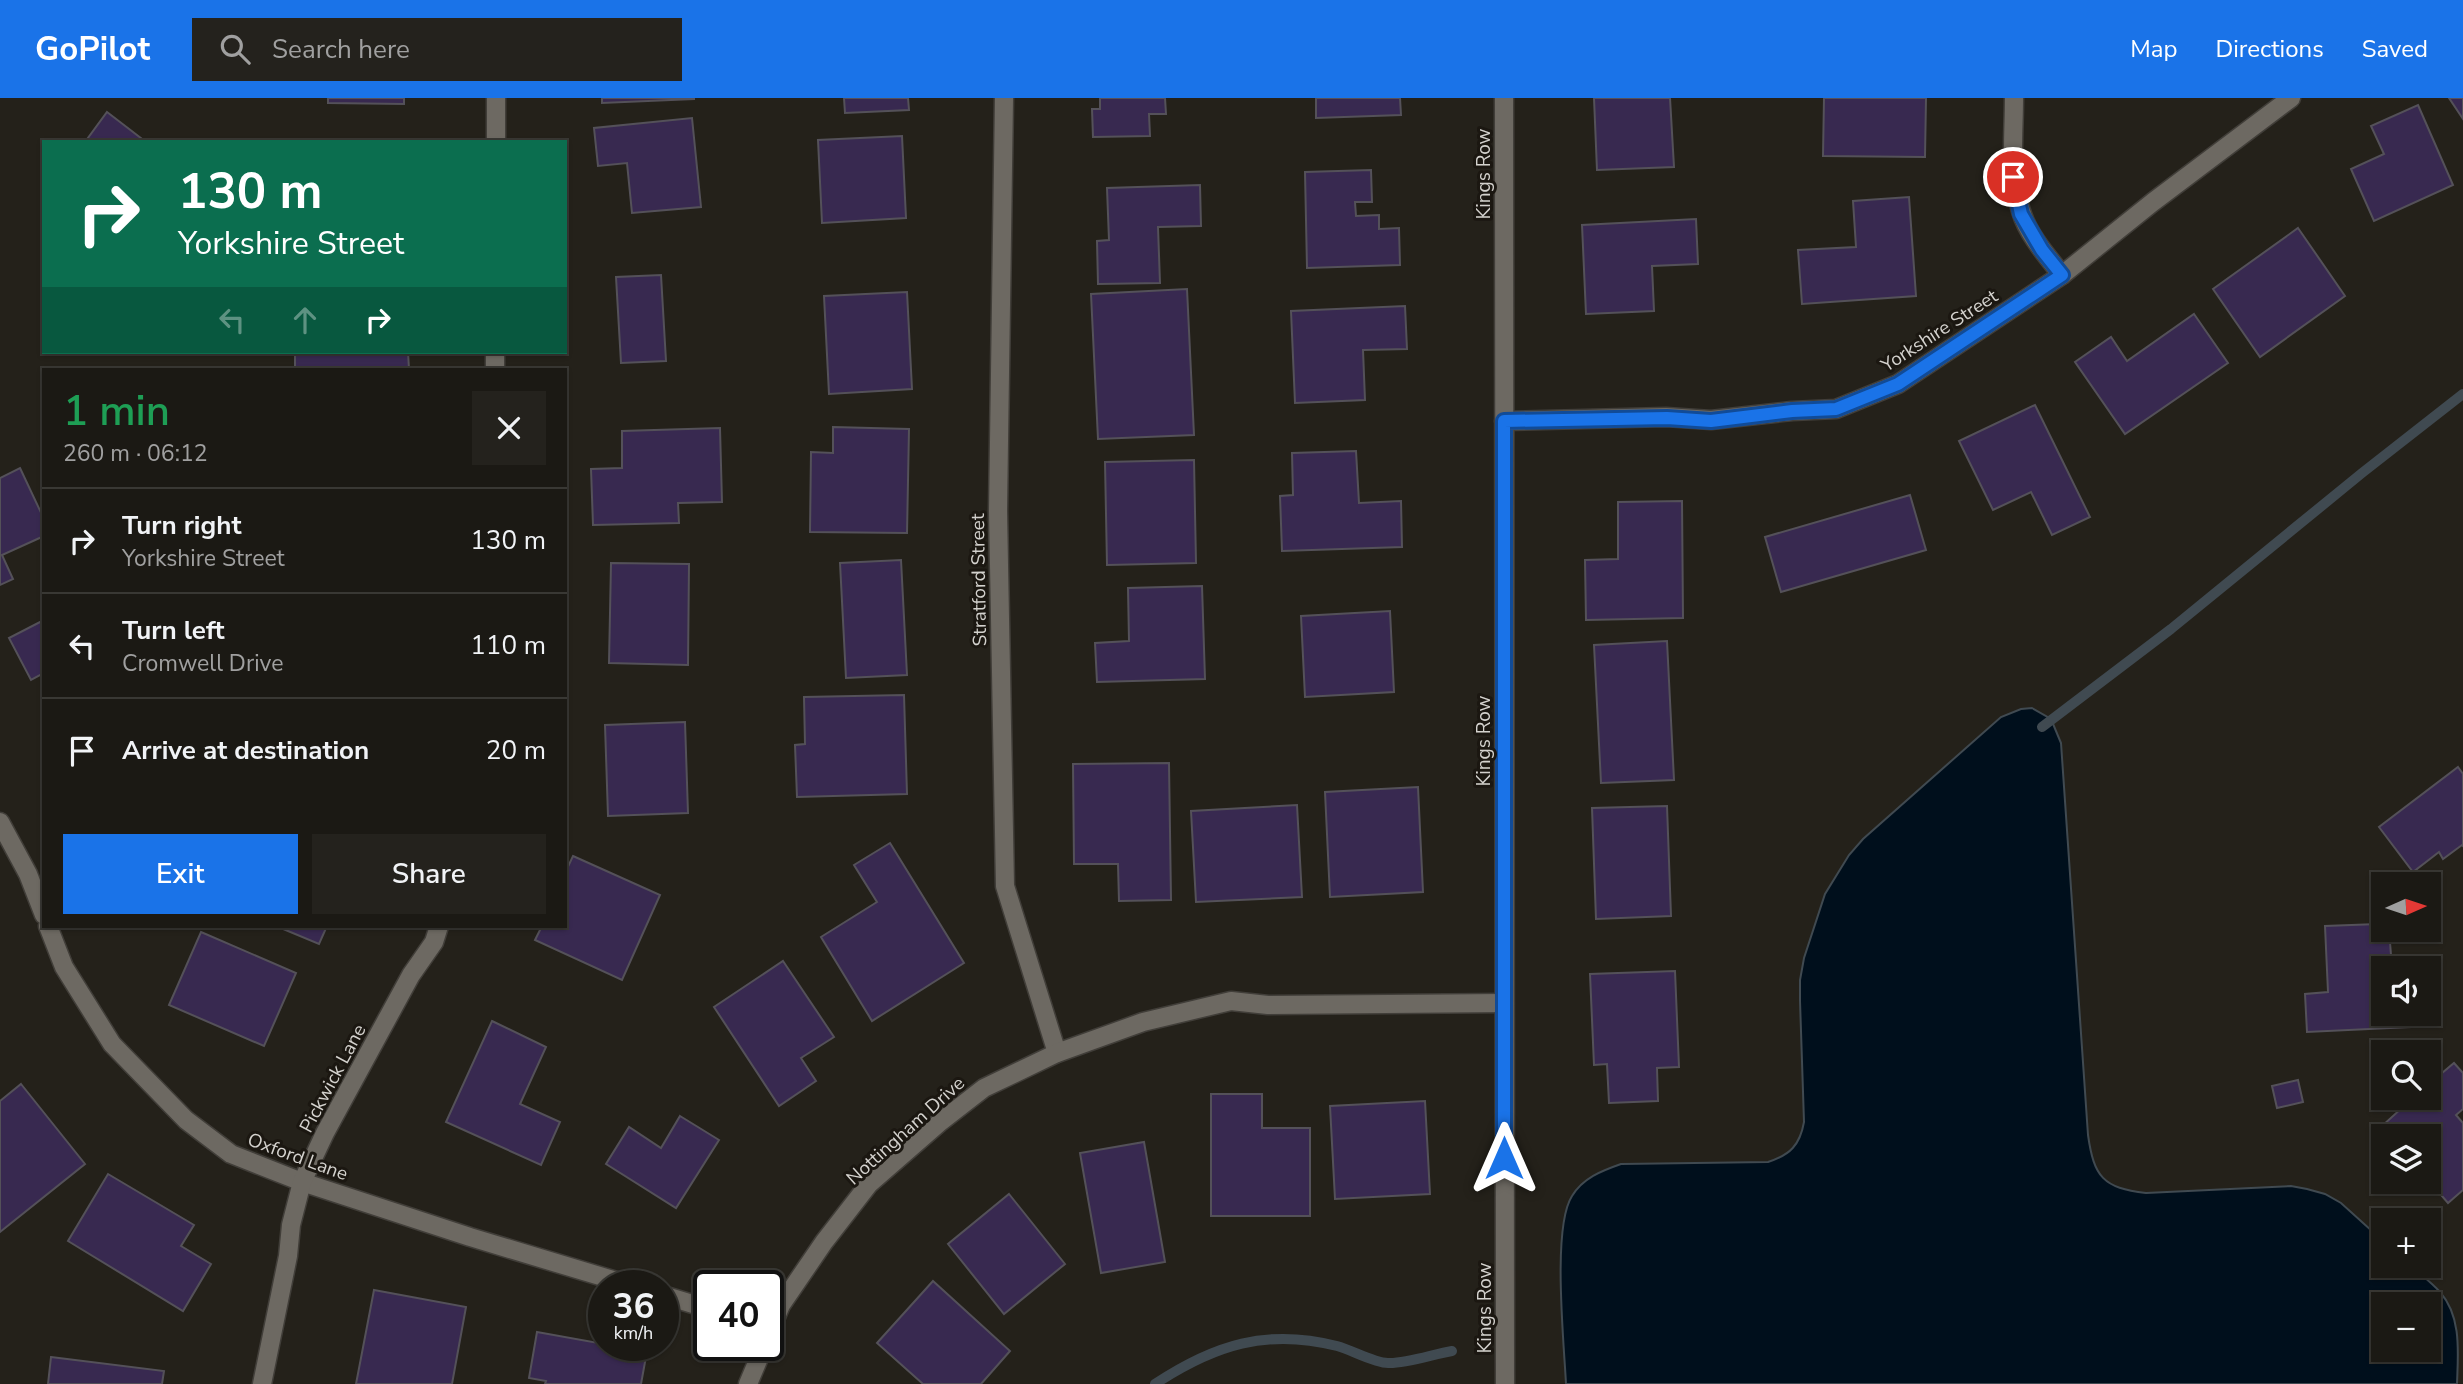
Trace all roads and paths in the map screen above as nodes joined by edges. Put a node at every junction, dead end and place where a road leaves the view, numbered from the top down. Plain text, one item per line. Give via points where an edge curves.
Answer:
1 (496, 98) edge
2 (1004, 98) edge
3 (1504, 98) edge
4 (2014, 98) edge
5 (2291, 98) edge
6 (496, 140) edge
7 (2062, 275) junction
8 (1504, 421) junction
9 (0, 822) edge
10 (42, 910) edge
11 (49, 928) edge
12 (438, 928) edge
13 (1504, 1003) junction
14 (1057, 1053) junction
15 (302, 1182) junction
16 (588, 1272) edge
17 (784, 1294) edge
18 (758, 1361) edge
19 (262, 1384) edge
20 (748, 1384) edge
21 (1505, 1384) edge

1 - 6 street
2 - 14 street, Stratford Street via 998,511 1004,875
3 - 8 street, Kings Row
4 - 7 street via 2013,177 2021,214
5 - 7 street, Yorkshire Street
7 - 8 street, Yorkshire Street via 1898,384 1836,409 1711,421
8 - 13 street, Kings Row
9 - 10 street
11 - 15 street, Oxford Lane via 64,967 112,1044 186,1119 232,1154
12 - 15 street, Pickwick Lane
13 - 14 street, Nottingham Drive via 1231,1001 1143,1022
13 - 21 street, Kings Row
14 - 17 street, Nottingham Drive via 984,1088 869,1184
15 - 16 street, Oxford Lane
15 - 19 street, Pickwick Lane
18 - 20 street

